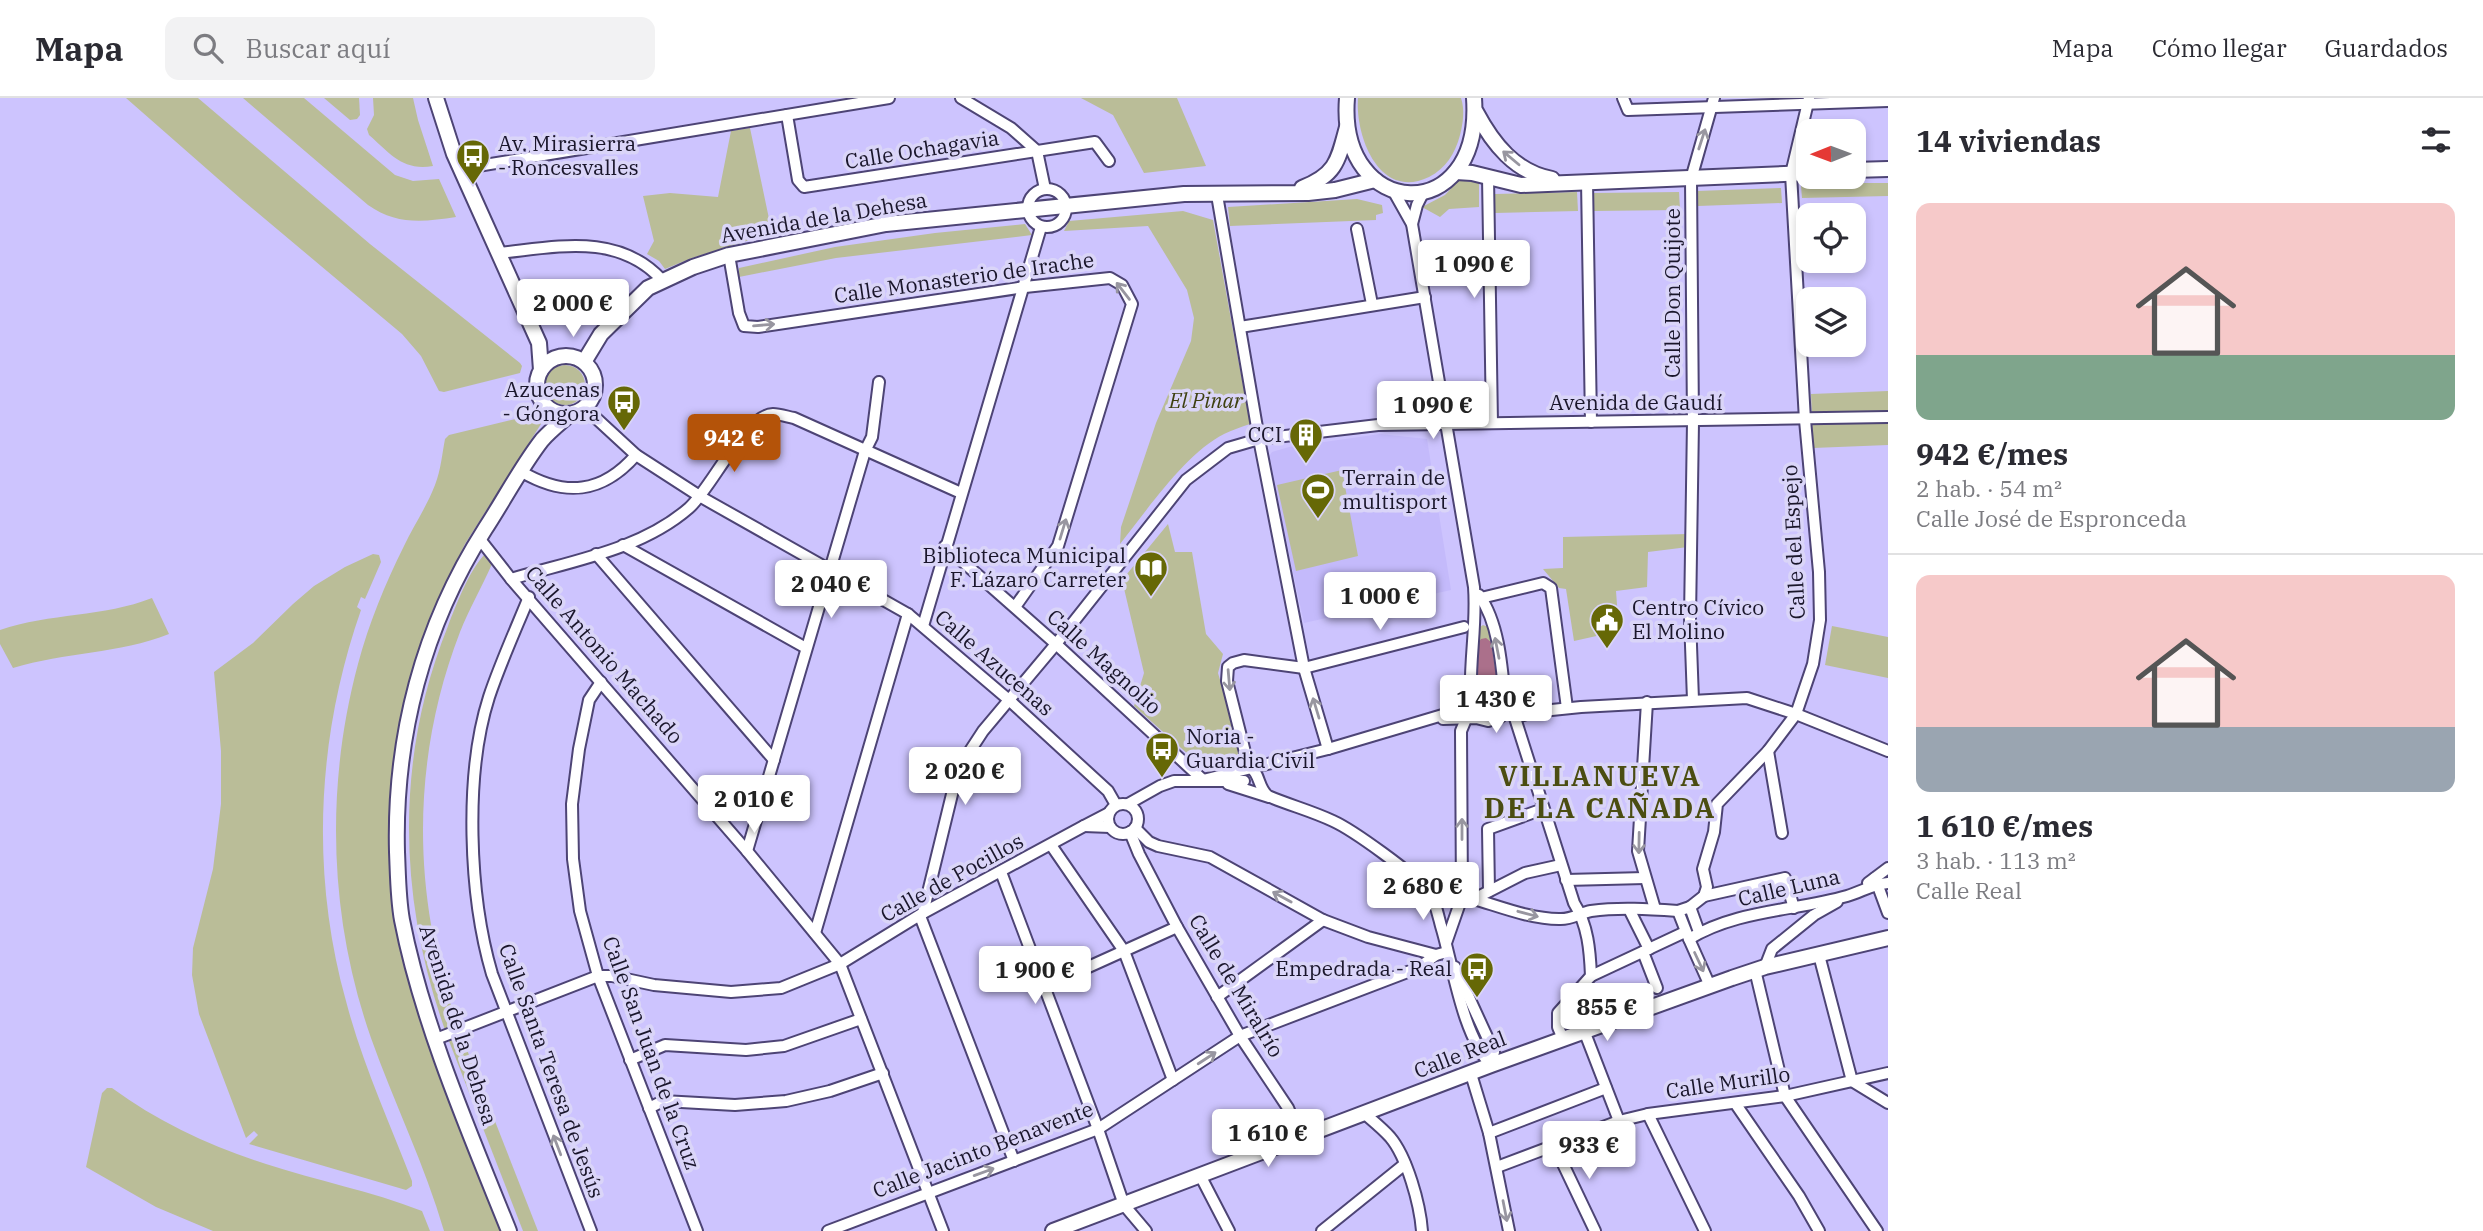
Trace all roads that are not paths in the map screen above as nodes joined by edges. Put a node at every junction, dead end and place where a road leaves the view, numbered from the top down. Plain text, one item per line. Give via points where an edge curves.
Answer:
1 (436, 98) edge
2 (889, 98) edge
3 (961, 98) edge
4 (1623, 98) edge
5 (1809, 100) edge
6 (1346, 101) edge
7 (1474, 101) edge
8 (1888, 101) edge
9 (1713, 103) edge
10 (787, 115) junction
11 (1348, 126) junction
12 (1037, 151) junction
13 (1109, 161) dead end
14 (460, 169) junction
15 (1888, 169) edge
16 (1866, 170) edge
17 (1456, 172) junction
18 (1791, 174) junction
19 (1796, 174) edge
20 (1488, 177) junction
21 (1691, 179) junction
22 (1375, 180) junction
23 (1567, 181) junction
24 (1587, 181) junction
25 (1045, 189) junction
26 (1394, 192) junction
27 (1289, 193) junction
28 (1423, 193) junction
29 (1217, 195) junction
30 (1066, 205) junction
31 (1027, 209) junction
32 (1412, 224) junction
33 (1041, 227) junction
34 (1357, 229) dead end
35 (499, 253) junction
36 (729, 255) junction
37 (662, 280) junction
38 (1025, 287) junction
39 (1425, 296) junction
40 (1372, 304) junction
41 (1240, 327) junction
42 (539, 343) junction
43 (556, 358) junction
44 (584, 362) junction
45 (541, 370) junction
46 (879, 382) dead end
47 (585, 408) junction
48 (549, 409) junction
49 (569, 415) junction
50 (1888, 417) edge
51 (1805, 420) junction
52 (1591, 422) junction
53 (1693, 422) junction
54 (1492, 423) junction
55 (1446, 425) junction
56 (543, 439) junction
57 (1259, 439) junction
58 (865, 451) junction
59 (636, 456) junction
60 (522, 472) junction
61 (961, 493) junction
62 (701, 496) junction
63 (479, 538) junction
64 (623, 545) junction
65 (946, 546) junction
66 (596, 554) junction
67 (830, 570) junction
68 (511, 579) junction
69 (1474, 587) junction
70 (528, 597) junction
71 (1481, 598) junction
72 (1014, 607) junction
73 (908, 614) junction
74 (1475, 620) junction
75 (1493, 622) junction
76 (923, 626) junction
77 (1464, 627) junction
78 (1056, 644) junction
79 (1472, 647) junction
80 (806, 648) junction
81 (1304, 668) junction
82 (601, 682) junction
83 (1009, 700) junction
84 (1693, 700) junction
85 (1470, 702) junction
86 (1647, 702) junction
87 (1567, 708) junction
88 (1508, 709) junction
89 (1796, 714) junction
90 (1471, 718) junction
91 (1430, 719) junction
92 (1328, 749) junction
93 (1768, 751) junction
94 (1888, 751) edge
95 (774, 760) junction
96 (1250, 775) junction
97 (1203, 780) junction
98 (1218, 781) junction
99 (1256, 794) junction
100 (1272, 798) junction
101 (1118, 808) junction
102 (1543, 809) junction
103 (1084, 827) junction
104 (1110, 827) junction
105 (1133, 830) junction
106 (1783, 833) dead end
107 (1149, 842) junction
108 (1051, 845) junction
109 (747, 851) junction
110 (1139, 854) junction
111 (1561, 865) junction
112 (1888, 868) edge
113 (1000, 872) junction
114 (1645, 878) junction
115 (1566, 880) junction
116 (1880, 881) edge
117 (1489, 891) junction
118 (1429, 892) junction
119 (1704, 896) junction
120 (1848, 896) junction
121 (1462, 897) junction
122 (1474, 900) junction
123 (1690, 908) junction
124 (1794, 908) junction
125 (1629, 909) junction
126 (1655, 909) junction
127 (1678, 911) junction
128 (1888, 913) edge
129 (922, 915) junction
130 (1581, 915) junction
131 (1323, 920) junction
132 (1177, 927) junction
133 (1699, 932) junction
134 (815, 933) junction
135 (1687, 935) junction
136 (1888, 938) edge
137 (1407, 949) junction
138 (1443, 950) junction
139 (1124, 951) junction
140 (1646, 951) junction
141 (1819, 955) junction
142 (840, 964) junction
143 (1418, 968) junction
144 (1760, 968) junction
145 (598, 976) junction
146 (1591, 976) junction
147 (1710, 986) junction
148 (1045, 987) junction
149 (1657, 988) dead end
150 (1217, 997) junction
151 (504, 1011) junction
152 (861, 1019) junction
153 (1586, 1033) junction
154 (1240, 1036) junction
155 (436, 1039) junction
156 (1563, 1039) junction
157 (630, 1060) junction
158 (1492, 1065) junction
159 (883, 1073) junction
160 (1888, 1073) edge
161 (1471, 1074) junction
162 (1172, 1080) junction
163 (1852, 1081) junction
164 (1606, 1088) junction
165 (1785, 1096) junction
166 (1735, 1103) junction
167 (1888, 1103) edge
168 (649, 1108) junction
169 (1364, 1114) junction
170 (1648, 1114) junction
171 (1619, 1121) junction
172 (1098, 1129) junction
173 (1489, 1133) junction
174 (1300, 1137) junction
175 (1554, 1146) junction
176 (1014, 1161) junction
177 (1405, 1164) junction
178 (1497, 1167) junction
179 (1200, 1177) junction
180 (928, 1192) junction
181 (1124, 1206) junction
182 (1060, 1230) edge
183 (509, 1231) edge
184 (590, 1231) edge
185 (697, 1231) edge
186 (828, 1231) edge
187 (943, 1231) edge
188 (1146, 1231) edge
189 (1228, 1231) edge
190 (1322, 1231) edge
191 (1422, 1231) edge
192 (1509, 1231) edge
193 (1595, 1231) edge
194 (1705, 1231) edge
195 (1819, 1231) edge
196 (1877, 1231) edge

1 - 14 street
2 - 10 street
3 - 12 street via 1012,128
4 - 9 street via 1628,110
5 - 8 street
5 - 9 street
5 - 18 street, Calle del Espejo
6 - 11 street
7 - 17 street via 1473,137
23 -> 7 street via 1538,176 1511,161 1488,135
21 -> 9 street, Calle Don Quijote
10 - 12 street, Calle Ochagavia via 798,180 804,187
10 - 14 street
11 - 22 street via 1356,155
11 - 27 street, Avenida de la Dehesa via 1331,172
12 - 13 street, Calle Ochagavia via 1096,142
12 - 25 street
14 - 35 street
15 - 16 street
17 - 20 street
17 - 28 street
18 - 19 street
18 - 21 street
18 - 51 street, Calle del Espejo
20 - 23 street via 1521,184
20 - 54 street
21 - 24 street
21 - 53 street, Calle Don Quijote
22 - 26 street
22 - 27 street, Avenida de la Dehesa via 1335,190
23 - 24 street
24 - 52 street
25 - 30 street via 1055,191
25 - 31 street via 1034,194
26 - 28 street
26 - 32 street
27 - 29 street, Avenida de la Dehesa
28 - 32 street
29 - 30 street, Avenida de la Dehesa
29 - 41 street
30 - 31 street, Avenida de la Dehesa
30 - 33 street via 1059,222
31 - 33 street
31 - 36 street, Avenida de la Dehesa via 886,224
32 - 39 street
33 - 38 street
34 - 40 street
35 - 37 street via 585,245 604,248 649,266
35 - 42 street
36 - 37 street, Avenida de la Dehesa
36 -> 38 street, Calle Monasterio de Irache via 744,326
37 - 44 street, Avenida de la Dehesa via 618,315
38 - 61 street
72 -> 38 street, Calle Monasterio de Irache via 1058,545 1132,304 1122,285 1110,278
39 - 40 street
39 - 55 street
40 - 41 street
41 - 57 street
42 - 43 street
42 - 45 street
43 - 44 street via 575,357
43 - 45 street
44 - 47 street via 596,385
45 - 48 street via 537,391
46 - 58 street via 872,437
47 - 49 street
47 - 59 street, Calle Azucenas
48 - 49 street
48 - 56 street, Avenida de la Dehesa
49 - 56 street, Avenida de la Dehesa
50 - 51 street, Avenida de Gaudí
51 - 53 street, Avenida de Gaudí
51 - 89 street, Calle del Espejo via 1819,620 1813,664
52 - 53 street, Avenida de Gaudí
52 - 54 street, Avenida de Gaudí
53 - 84 street, Calle Don Quijote
54 - 55 street, Avenida de Gaudí
55 - 57 street, Avenida de Gaudí via 1378,425
55 - 69 street
56 - 60 street, Avenida de la Dehesa
57 - 78 street, Avenida de Gaudí via 1228,448 1186,480
57 - 81 street
58 - 61 street
58 - 62 street via 794,418 773,414 760,418 737,442
58 - 67 street
59 - 60 street via 611,478 575,489 558,488
59 - 62 street, Calle Azucenas
60 - 63 street, Avenida de la Dehesa
61 - 65 street
62 - 64 street via 663,528
62 - 67 street, Calle Azucenas
63 - 68 street, Calle Antonio Machado
63 - 155 street, Avenida de la Dehesa via 447,596 427,650 409,706 400,765 396,823 402,917
64 - 66 street
64 - 80 street
65 - 72 street, Calle Magnolio
65 - 76 street
66 - 68 street
66 - 95 street
67 - 73 street, Calle Azucenas
67 - 80 street
68 - 70 street, Calle Antonio Machado
69 - 71 street
69 - 74 street
70 - 82 street, Calle Antonio Machado
70 - 151 street, Calle Santa Teresa de Jesús via 488,699 473,814 481,935
71 - 75 street
71 - 87 street via 1543,583 1551,589
72 - 78 street, Calle Magnolio
73 - 76 street, Calle Azucenas
73 - 134 street
74 - 75 street
74 - 77 street
74 - 79 street
88 -> 75 street
76 - 83 street, Calle Azucenas
77 - 79 street
77 - 81 street
78 - 83 street, Avenida de Gaudí
78 - 97 street, Calle Magnolio
79 - 85 street
80 - 95 street
92 -> 81 street
81 -> 96 street via 1244,660 1228,667 1227,681
82 - 109 street, Calle Antonio Machado
82 - 145 street, Calle San Juan de la Cruz via 589,700 572,804 580,911
83 - 101 street, Calle Azucenas via 1108,791
83 - 129 street, Avenida de Gaudí via 966,757 954,786
84 - 86 street
84 - 89 street via 1755,699
85 - 88 street via 1493,693
85 - 90 street
85 - 91 street
86 - 87 street
86 -> 114 street via 1638,851
87 - 88 street
88 - 90 street via 1495,720
88 - 102 street
89 - 93 street, Calle del Espejo
89 - 94 street
90 - 91 street
121 -> 90 street via 1461,731
91 - 92 street
92 - 96 street via 1271,764
93 - 106 street
93 - 119 street, Calle del Espejo via 1717,804 1703,869
95 - 109 street
96 - 97 street, Calle de Pocillos
96 - 98 street, Calle de Pocillos
96 - 99 street
96 - 100 street
97 - 98 street, Calle de Pocillos
97 - 101 street, Calle de Pocillos via 1164,784
98 - 99 street
99 - 100 street
100 - 118 street via 1340,824
101 - 103 street, Calle de Pocillos
101 - 104 street
101 - 105 street via 1135,810 1138,819
102 - 111 street
102 - 117 street via 1488,829
103 - 104 street, Calle de Pocillos
103 - 108 street, Calle de Pocillos
104 - 105 street via 1119,833
105 - 107 street
105 - 110 street, Calle de Miralrío
107 - 110 street
131 -> 107 street via 1210,857
108 - 113 street, Calle de Pocillos
108 - 139 street
109 - 134 street, Calle Antonio Machado
110 - 132 street, Calle de Miralrío
111 - 115 street
111 - 117 street via 1525,873
112 - 116 street, Calle Luna
113 - 129 street, Calle de Pocillos
113 - 148 street
114 - 115 street
114 - 126 street
115 - 130 street
116 - 120 street, Calle Luna
116 - 128 street
117 - 122 street
118 - 121 street
118 - 138 street
119 - 123 street
119 - 124 street via 1785,878
120 - 124 street, Calle Luna
120 - 144 street via 1814,915 1772,949
121 - 122 street
121 - 138 street
122 -> 130 street via 1542,917
123 - 127 street
123 - 133 street
124 - 133 street, Calle Luna via 1752,914
125 - 126 street
125 - 130 street
125 - 140 street
126 - 127 street
127 - 135 street
129 - 142 street, Calle de Pocillos
129 - 176 street
130 - 146 street
131 - 137 street
131 - 150 street
132 - 139 street
132 - 150 street, Calle de Miralrío
133 - 135 street, Calle Luna
134 - 142 street, Calle Antonio Machado
135 - 140 street, Calle Luna
135 -> 147 street
136 - 141 street, Calle Real
137 - 138 street
137 - 143 street
138 - 143 street, Calle Jacinto Benavente
138 - 158 street via 1483,1057
139 - 148 street
139 - 162 street
140 - 146 street, Calle Luna
140 - 149 street
141 - 144 street, Calle Real
141 - 163 street
142 - 145 street, Calle de Pocillos via 780,988 731,992
142 - 152 street, Calle Antonio Machado
143 - 154 street, Calle Jacinto Benavente
144 - 147 street, Calle Real
144 - 165 street
145 - 151 street
145 - 157 street, Calle San Juan de la Cruz
146 - 156 street via 1558,1013
147 - 153 street, Calle Real
148 - 172 street
150 - 154 street, Calle de Miralrío
151 - 155 street
184 -> 151 street, Calle Santa Teresa de Jesús
152 - 157 street via 784,1046 746,1050 665,1045
152 - 159 street, Calle Antonio Machado
153 - 156 street, Calle Real
153 - 164 street
162 -> 154 street, Calle Jacinto Benavente
154 - 174 street, Calle de Miralrío via 1288,1108
155 - 183 street, Avenida de la Dehesa
156 - 158 street, Calle Real
157 - 168 street, Calle San Juan de la Cruz
158 - 161 street, Calle Real
159 - 168 street via 786,1101 735,1105 663,1101
159 - 180 street, Calle Antonio Machado
160 - 163 street, Calle Murillo
161 - 169 street, Calle Real
161 - 173 street
162 - 172 street, Calle Jacinto Benavente
163 - 165 street, Calle Murillo
163 - 167 street
164 - 171 street
164 - 173 street
165 - 166 street, Calle Murillo
165 - 196 street
166 - 170 street, Calle Murillo
166 - 195 street
168 - 185 street, Calle San Juan de la Cruz
169 - 174 street, Calle Real
169 - 177 street via 1390,1137
170 - 171 street, Calle Murillo
170 - 194 street
171 - 175 street, Calle Murillo
172 - 176 street, Calle Jacinto Benavente
172 - 181 street
173 - 178 street
174 - 179 street, Calle Real
175 - 178 street, Calle Murillo
175 - 193 street
180 -> 176 street, Calle Jacinto Benavente
177 - 190 street
177 - 191 street
178 -> 192 street
179 - 181 street, Calle Real
179 - 189 street
180 - 186 street, Calle Jacinto Benavente
180 - 187 street, Calle Antonio Machado
181 - 182 street, Calle Real
181 - 188 street

